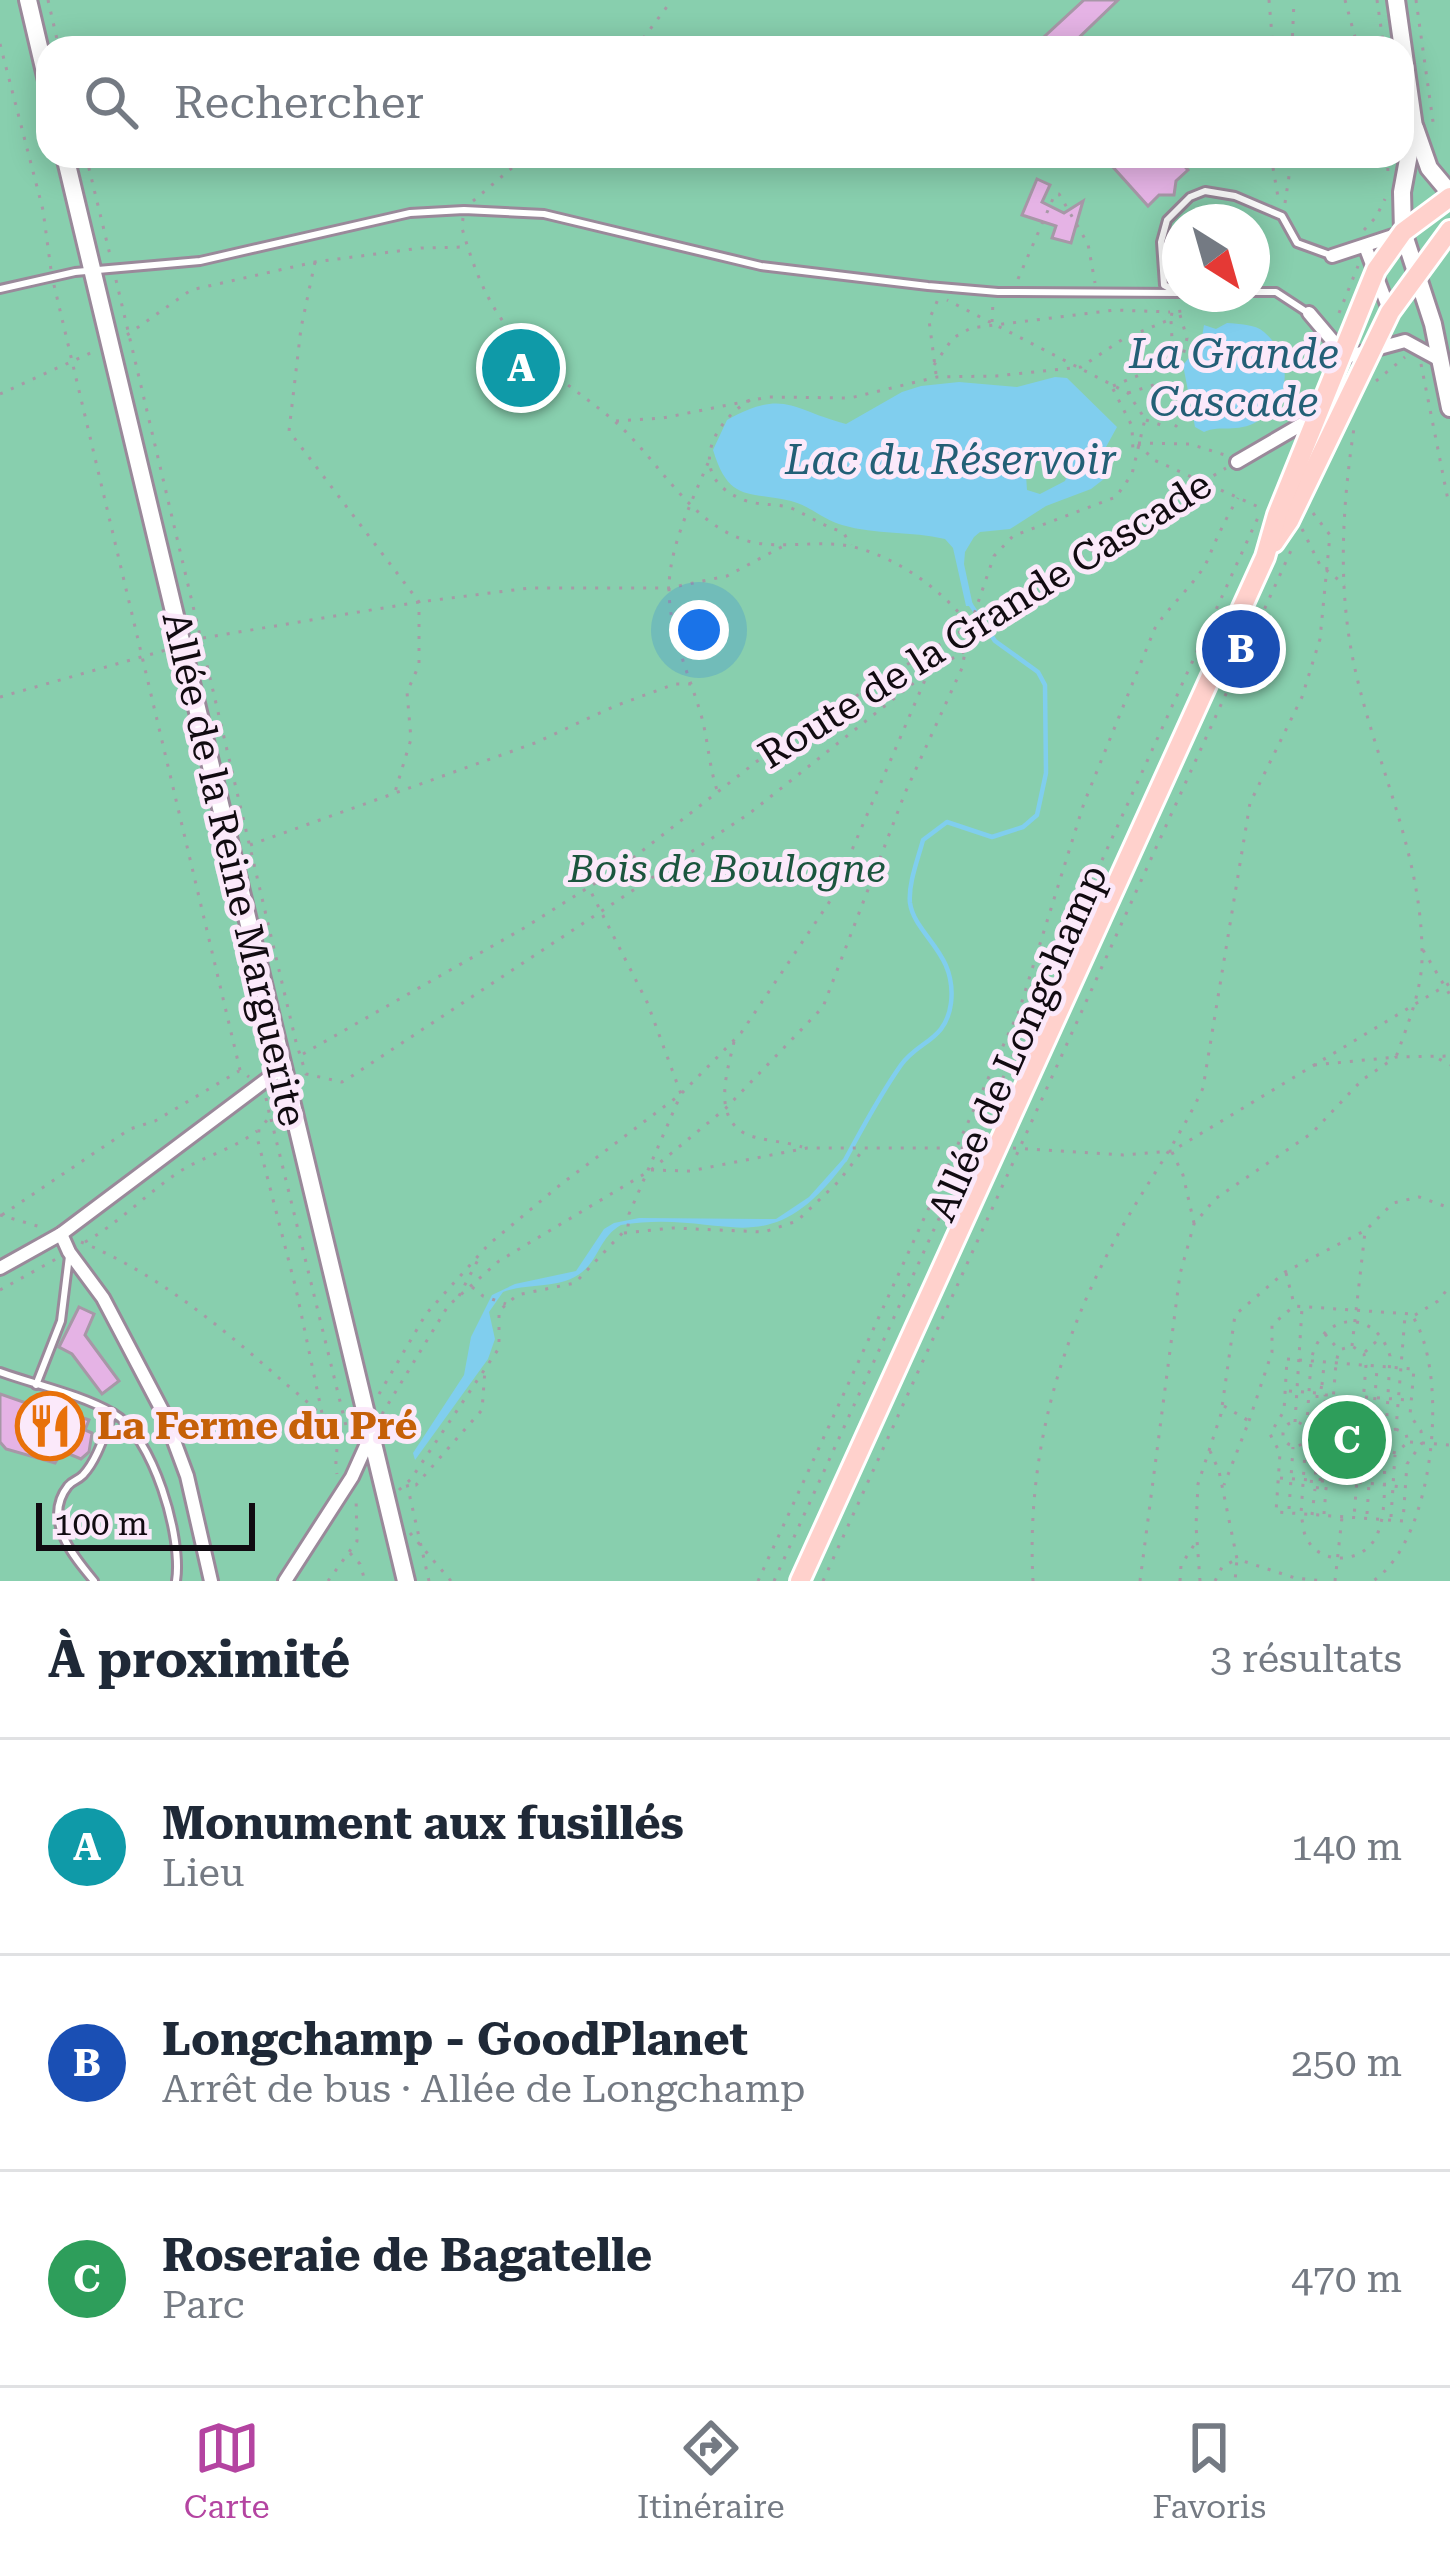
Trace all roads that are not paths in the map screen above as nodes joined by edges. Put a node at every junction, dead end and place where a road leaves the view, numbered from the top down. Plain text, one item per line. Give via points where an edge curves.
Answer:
1 (28, 0) edge
2 (1396, 0) edge
3 (36, 36) edge
4 (1401, 36) edge
5 (1414, 127) edge
6 (68, 168) edge
7 (1406, 168) edge
8 (1450, 195) edge
9 (1183, 204) edge
10 (1254, 204) edge
11 (1270, 211) edge
12 (1450, 230) edge
13 (1403, 232) junction
14 (1364, 253) junction
15 (1332, 256) joint
16 (1418, 271) junction
17 (92, 272) junction
18 (0, 290) edge
19 (1270, 292) edge
20 (1162, 293) edge
21 (1390, 312) junction
22 (1309, 313) joint
23 (1443, 331) edge
24 (1342, 352) junction
25 (1367, 353) junction
26 (1440, 360) junction
27 (1450, 408) edge
28 (1316, 416) junction
29 (1235, 463) road end
30 (1265, 557) junction
31 (281, 1068) junction
32 (61, 1234) junction
33 (69, 1252) junction
34 (0, 1268) edge
35 (0, 1372) edge
36 (36, 1385) junction
37 (113, 1413) junction
38 (370, 1437) junction
39 (94, 1581) edge
40 (176, 1581) edge
41 (211, 1581) edge
42 (285, 1581) edge
43 (406, 1581) edge
44 (800, 1581) edge

1 - 3 main road
2 - 4 main road
5 - 8 main road
6 - 17 main road, Allée de la Reine Marguerite
7 - 13 main road
8 - 13 main road, Allée de Longchamp
9 - 10 lane via 1205,191
11 - 15 lane via 1297,243
12 - 16 main road, Allée de Longchamp
13 - 14 main road, Allée de Longchamp
13 - 16 main road
14 - 15 street
14 - 21 street
14 - 24 main road, Allée de Longchamp
16 - 21 main road, Allée de Longchamp
16 - 23 main road
17 - 18 lane
17 - 20 lane via 200,261 410,212 464,210 544,214 761,266 941,291
17 - 31 main road, Allée de la Reine Marguerite
19 - 22 lane
21 - 25 main road, Allée de Longchamp
22 - 24 street
23 - 26 main road
24 - 25 street
24 - 28 main road, Allée de Longchamp
25 - 26 street via 1405,341
25 - 30 main road, Allée de Longchamp
26 - 27 main road
28 - 29 street, Route de la Grande Cascade
28 - 30 main road, Allée de Longchamp
30 - 44 main road, Allée de Longchamp
31 - 32 street
31 - 38 main road, Allée de la Reine Marguerite
32 - 33 street
32 - 34 street
33 - 36 lane via 61,1321
33 - 41 street via 103,1298 164,1414
35 - 36 lane
36 - 37 lane
37 - 39 lane via 85,1474 68,1485 57,1508 72,1555
37 - 40 lane via 150,1459 168,1512
38 - 42 street
38 - 43 main road, Allée de la Reine Marguerite

